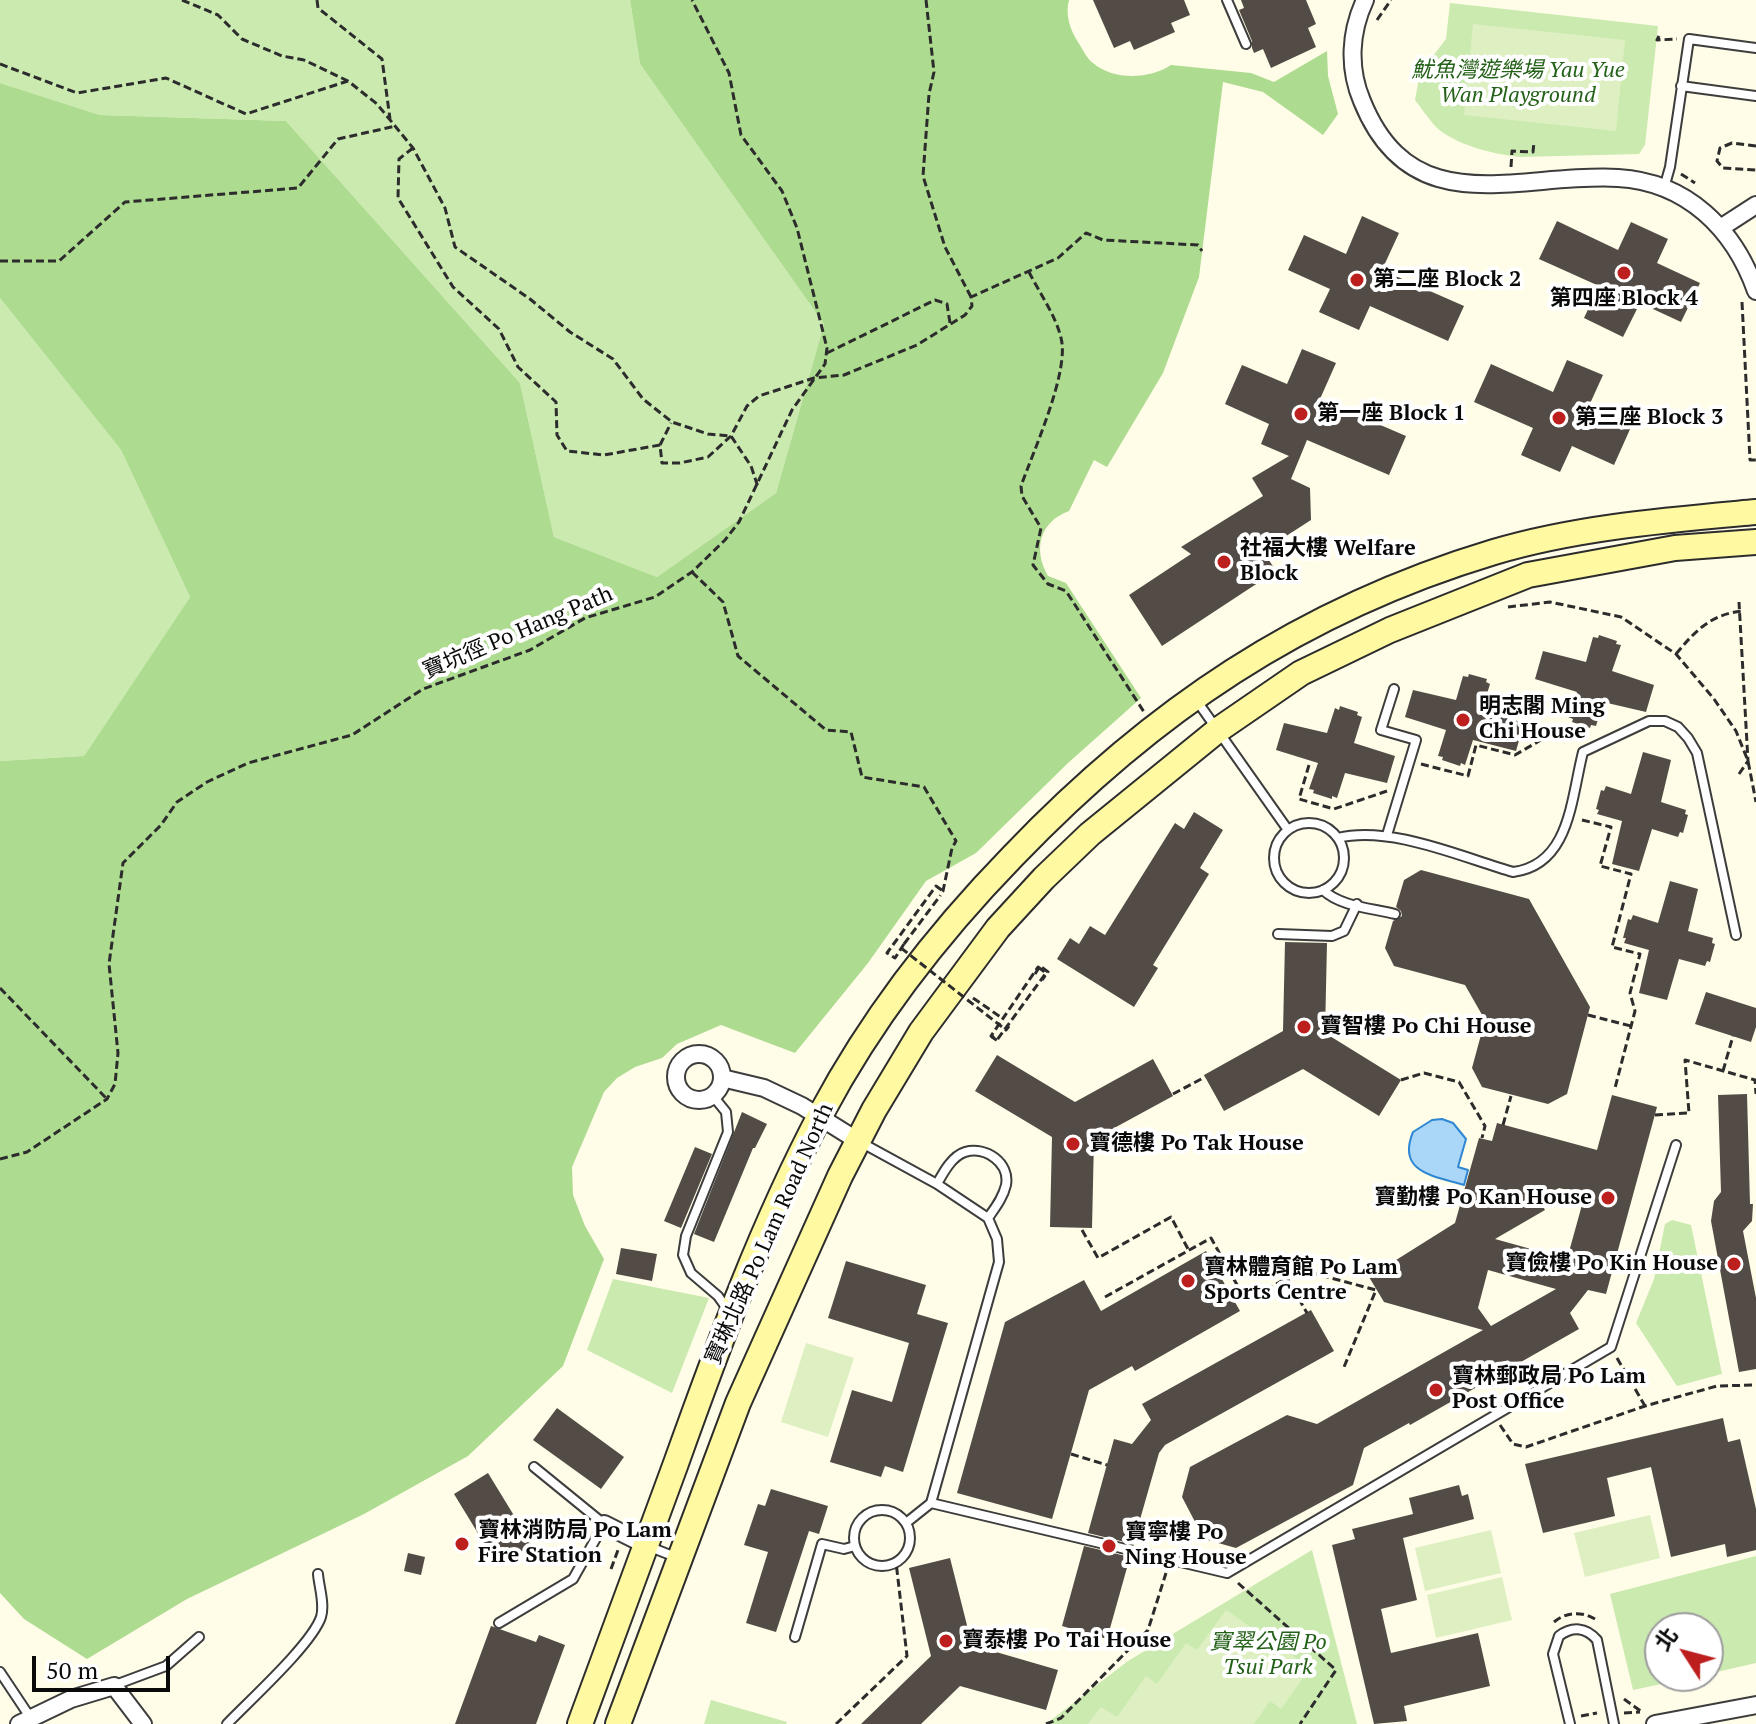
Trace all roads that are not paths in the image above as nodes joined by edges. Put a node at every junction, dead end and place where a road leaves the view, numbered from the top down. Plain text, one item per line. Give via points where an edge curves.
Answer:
1 (1227, 0) edge
2 (1365, 0) edge
3 (1246, 44) dead end
4 (1756, 48) edge
5 (1681, 86) junction
6 (1756, 96) edge
7 (1664, 189) junction
8 (1756, 205) edge
9 (1722, 227) junction
10 (1748, 292) edge
11 (1756, 512) edge
12 (1756, 542) edge
13 (1394, 689) dead end
14 (1194, 697) junction
15 (1218, 730) junction
16 (1288, 830) junction
17 (1387, 835) junction
18 (1338, 838) junction
19 (1323, 890) junction
20 (1357, 904) junction
21 (1395, 914) dead end
22 (1278, 934) dead end
23 (1736, 935) dead end
24 (722, 1078) junction
25 (713, 1096) junction
26 (820, 1117) junction
27 (858, 1141) junction
28 (1676, 1145) dead end
29 (937, 1184) junction
30 (988, 1218) junction
31 (731, 1314) junction
32 (534, 1467) dead end
33 (931, 1503) junction
34 (906, 1523) junction
35 (604, 1524) junction
36 (646, 1545) junction
37 (855, 1546) junction
38 (679, 1558) junction
39 (318, 1574) dead end
40 (499, 1623) dead end
41 (199, 1637) dead end
42 (795, 1637) dead end
43 (0, 1672) edge
44 (114, 1686) junction
45 (1756, 1705) edge
46 (1756, 1711) edge
47 (1724, 1712) junction
48 (24, 1721) edge
49 (1569, 1721) edge
50 (143, 1724) edge
51 (227, 1724) edge
52 (580, 1724) edge
53 (618, 1724) edge
54 (1614, 1724) edge
55 (1655, 1724) edge

1 - 3 lane
2 - 7 street via 1353,37 1356,82 1374,125 1406,161 1466,184 1621,178
4 - 5 lane via 1689,39
5 - 6 lane
5 - 7 lane
7 - 9 street
8 - 9 street
9 - 10 street via 1735,245
11 - 14 main road, 寶琳北路 Po Lam Road North via 1543,539 1444,568 1330,616
12 - 15 main road, 寶琳北路 Po Lam Road North via 1675,548 1528,575 1390,630 1301,673
13 - 17 lane via 1381,730 1416,740
14 - 15 lane
14 - 26 main road, 寶琳北路 Po Lam Road North via 1101,769 971,899 887,1009
15 - 16 lane
15 - 27 main road, 寶琳北路 Po Lam Road North via 1068,854 998,928 921,1032
16 - 18 lane via 1317,824
16 - 19 lane via 1275,849 1276,871 1301,893
17 - 18 lane
17 - 23 lane via 1513,872 1539,865 1557,847 1583,752 1649,721 1665,721 1678,727 1697,753
18 - 19 lane via 1343,868
19 - 20 lane via 1331,898
20 - 21 lane
20 - 22 lane via 1344,931 1332,936
24 - 25 street
24 - 25 street via 718,1063 706,1054 690,1055 679,1065 675,1078 680,1092 699,1101
24 - 26 street via 764,1088
25 - 31 lane via 726,1112 728,1132 683,1255 691,1273
26 - 27 street
26 - 31 main road, 寶琳北路 Po Lam Road North
27 - 29 lane
27 - 38 main road, 寶琳北路 Po Lam Road North via 763,1344
28 - 33 lane via 1611,1347 1227,1573
29 - 30 lane
29 - 30 lane via 964,1152 984,1151 1001,1162 1007,1181
30 - 33 lane via 999,1262
31 - 36 main road, 寶琳北路 Po Lam Road North
32 - 35 lane
33 - 34 lane
34 - 37 lane via 893,1512 867,1514 856,1528
34 - 37 lane via 910,1540 896,1562 872,1564
35 - 36 street
35 - 40 lane via 573,1579
36 - 38 lane
36 - 52 main road, 寶琳北路 Po Lam Road North
37 - 42 lane via 822,1544
38 - 53 main road, 寶琳北路 Po Lam Road North
39 - 51 lane via 322,1613 317,1625
41 - 44 lane via 166,1666
43 - 48 lane
44 - 48 street
44 - 50 street
45 - 47 street
46 - 47 street
47 - 55 street
49 - 54 lane via 1553,1654 1559,1636 1576,1629 1597,1640

